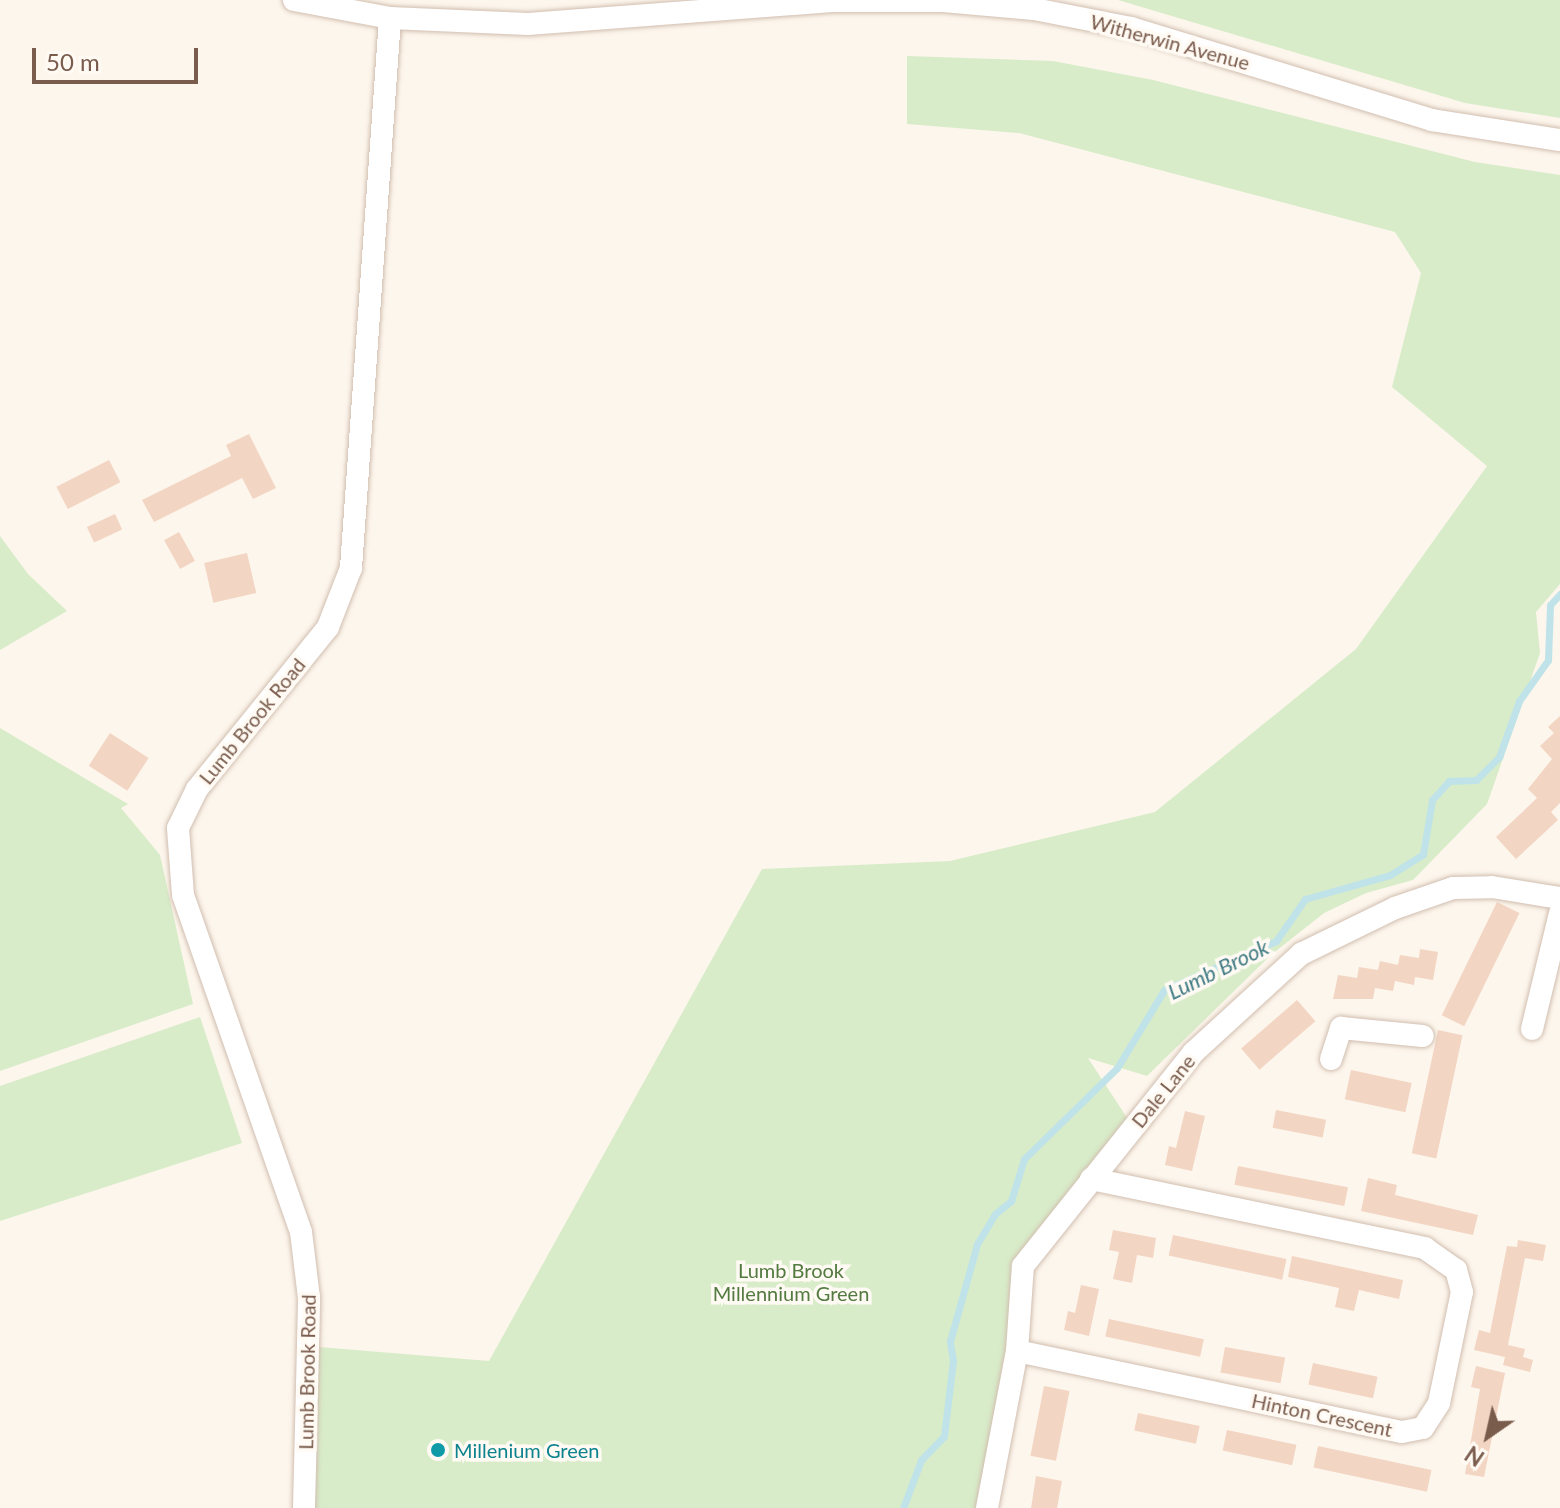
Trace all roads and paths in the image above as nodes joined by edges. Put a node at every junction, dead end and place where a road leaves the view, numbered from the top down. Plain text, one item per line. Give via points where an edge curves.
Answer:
1 (294, 0) edge
2 (390, 18) junction
3 (1560, 140) edge
4 (1560, 898) edge
5 (1560, 913) edge
6 (1532, 1029) dead end
7 (1423, 1036) dead end
8 (1331, 1059) dead end
9 (1091, 1179) junction
10 (1017, 1351) junction
11 (304, 1508) edge
12 (987, 1508) edge

1 - 2 street, Witherwin Avenue
2 - 3 street, Witherwin Avenue via 528,24 832,1 943,1 1034,9 1131,28 1432,120
2 - 11 street, Lumb Brook Road via 351,568 328,627 197,789 178,828 183,895 301,1232 309,1298
4 - 9 street, Dale Lane via 1492,887 1438,891 1301,954 1193,1053
5 - 6 street
7 - 8 street via 1341,1028
9 - 10 street, Dale Lane via 1023,1266
9 - 10 street, Hinton Crescent via 1425,1248 1456,1270 1462,1292 1439,1403 1423,1428 1402,1432
10 - 12 street, Dale Lane

